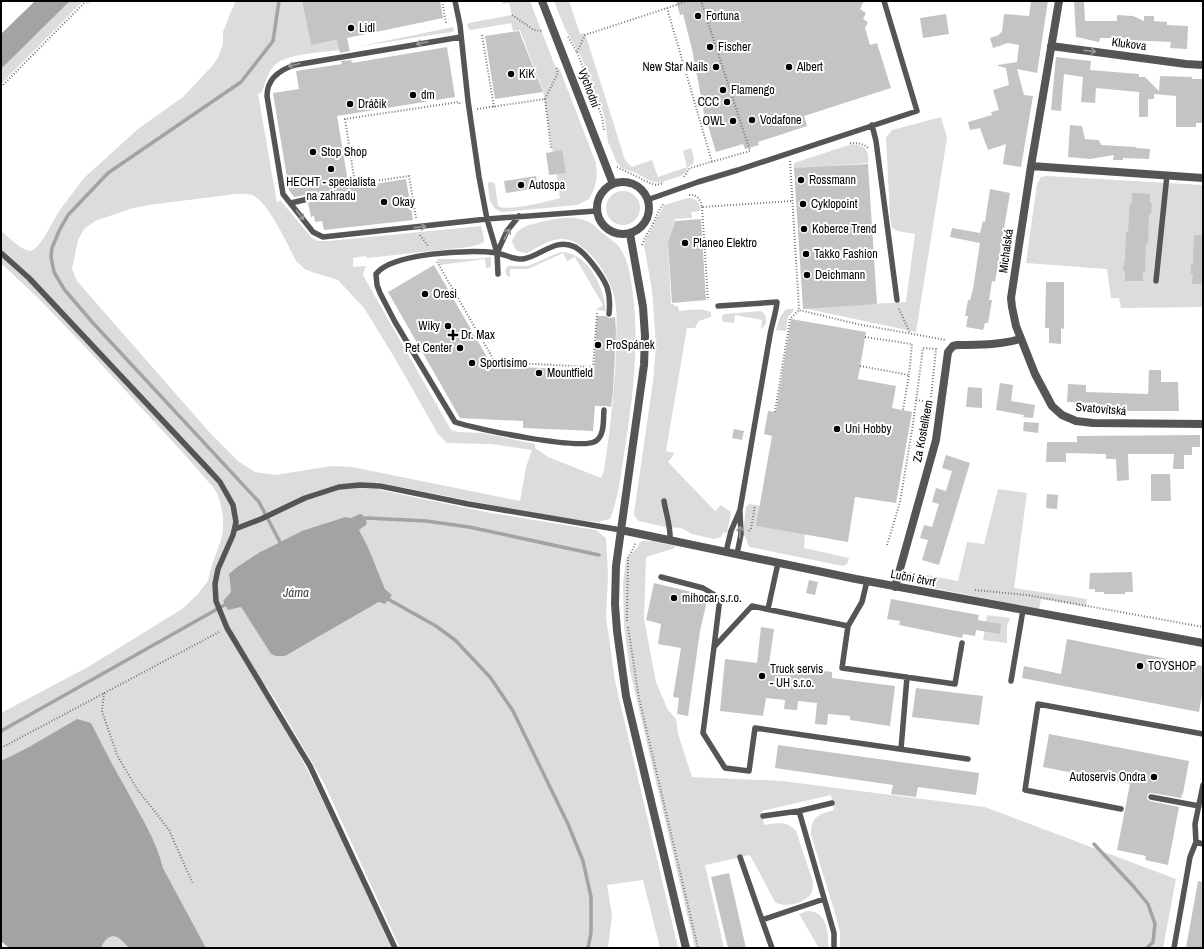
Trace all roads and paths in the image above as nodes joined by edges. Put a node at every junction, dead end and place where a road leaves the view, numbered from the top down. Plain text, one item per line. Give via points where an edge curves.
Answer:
1 (86, 1) edge
2 (442, 1) edge
3 (455, 1) edge
4 (542, 1) edge
5 (687, 1) edge
6 (701, 1) edge
7 (884, 1) edge
8 (1058, 1) edge
9 (667, 8) junction
10 (512, 15) dead end
11 (446, 24) dead end
12 (541, 24) dead end
13 (482, 35) dead end
14 (461, 37) junction
15 (1052, 46) junction
16 (577, 52) dead end
17 (1203, 65) edge
18 (556, 66) dead end
19 (1, 87) edge
20 (545, 99) junction
21 (494, 107) junction
22 (470, 110) junction
23 (872, 125) junction
24 (843, 145) dead end
25 (551, 148) dead end
26 (869, 149) dead end
27 (790, 153) junction
28 (712, 162) junction
29 (1031, 166) junction
30 (1167, 175) junction
31 (682, 178) dead end
32 (1203, 178) edge
33 (613, 184) junction
34 (684, 197) dead end
35 (308, 199) dead end
36 (648, 200) junction
37 (792, 201) junction
38 (291, 203) junction
39 (702, 207) junction
40 (596, 211) junction
41 (519, 216) junction
42 (488, 219) junction
43 (420, 220) dead end
44 (415, 227) junction
45 (630, 234) junction
46 (1, 253) edge
47 (497, 253) junction
48 (433, 254) junction
49 (498, 274) dead end
50 (1156, 282) dead end
51 (708, 300) dead end
52 (897, 300) joint
53 (718, 306) dead end
54 (799, 310) junction
55 (597, 313) dead end
56 (609, 314) dead end
57 (910, 333) junction
58 (865, 337) dead end
59 (1020, 339) junction
60 (956, 345) junction
61 (860, 366) dead end
62 (908, 375) junction
63 (916, 400) junction
64 (930, 402) junction
65 (929, 408) dead end
66 (604, 410) dead end
67 (903, 410) dead end
68 (775, 412) dead end
69 (1203, 424) edge
70 (664, 501) dead end
71 (755, 505) dead end
72 (740, 510) junction
73 (235, 529) junction
74 (621, 530) junction
75 (748, 533) dead end
76 (670, 540) junction
77 (887, 545) dead end
78 (726, 552) junction
79 (737, 554) junction
80 (778, 563) junction
81 (661, 577) dead end
82 (867, 581) junction
83 (895, 586) junction
84 (974, 590) dead end
85 (768, 609) junction
86 (1022, 610) junction
87 (848, 626) junction
88 (1203, 627) edge
89 (227, 628) junction
90 (962, 642) dead end
91 (1203, 643) edge
92 (714, 647) junction
93 (907, 677) junction
94 (1011, 681) dead end
95 (104, 693) junction
96 (1203, 734) edge
97 (1, 748) edge
98 (900, 749) junction
99 (968, 759) dead end
100 (1203, 784) edge
101 (1151, 797) dead end
102 (832, 803) dead end
103 (1199, 806) junction
104 (1120, 808) dead end
105 (799, 810) junction
106 (763, 816) dead end
107 (1196, 842) junction
108 (1203, 844) edge
109 (740, 857) dead end
110 (193, 884) dead end
111 (824, 899) junction
112 (762, 920) junction
113 (396, 948) edge
114 (686, 948) edge
115 (772, 948) edge
116 (834, 948) edge
117 (1174, 948) edge

1 - 19 path
2 - 11 path
3 - 14 lane
4 - 33 street, Východní
5 - 9 path
6 - 28 path via 750,151
7 - 23 lane via 917,111
8 - 15 street, Michalská
9 - 16 path via 585,35
9 - 28 path
10 - 12 path via 534,30 544,32
13 - 21 path
14 - 22 lane
14 -> 38 lane via 295,65 276,73 266,96 283,194
15 -> 17 street, Klukova
15 - 29 street, Michalská
18 - 20 path via 558,73
20 - 21 path
20 - 25 path
21 - 22 path
22 - 42 lane via 479,177
22 - 43 path via 461,111 459,102 345,119 355,184 409,176 416,220
23 - 27 lane
23 - 52 lane
24 - 26 path via 859,143
27 - 36 lane
27 - 37 path
28 - 31 path via 690,168
29 - 30 street
29 - 59 street, Michalská via 1011,298
30 - 32 street
30 - 50 lane
33 - 36 street via 621,182 633,185 644,192
33 - 40 street via 600,195
34 - 39 path via 697,197
35 - 38 lane
36 - 45 street via 647,218 640,228
37 - 39 path
37 - 54 path
38 -> 44 lane via 313,232 323,237
39 - 51 path
40 - 41 lane
40 - 45 street via 602,225 608,230 622,235
41 - 42 lane
47 -> 41 lane via 507,231
44 -> 42 lane
42 - 47 lane
44 - 48 path
45 - 74 street via 643,307 645,336 644,365
46 - 73 lane via 29,278 119,372 220,482 233,505
47 - 48 lane
47 - 49 lane
47 - 56 lane via 523,259 553,245 574,246 590,261 602,278 609,298
48 - 55 path via 495,362 593,367
48 - 66 lane via 411,257 381,268 376,274 376,279 395,322 455,422 545,441 592,443 603,431
52 - 57 path
53 - 72 lane via 777,302
54 - 57 path
54 - 68 path via 790,319
57 - 60 path via 943,339
58 - 62 path via 912,344
59 - 60 street via 991,345
59 - 69 street, Svatovítská via 1041,388 1052,406 1062,415 1076,421 1110,424
60 - 83 street, Za Kostelíkem via 948,352 936,440
61 - 62 path
62 - 67 path
63 - 64 path
63 - 64 path via 923,348 936,349
63 - 77 path via 900,502
64 - 65 path
70 - 76 lane via 671,530
71 - 75 path via 751,530
72 - 78 lane via 730,531
79 -> 72 lane via 741,534
73 - 74 lane via 305,498 339,487 360,485 380,486
73 - 89 lane via 218,569 215,584 216,601
74 - 76 street, Luční čtvrť
74 - 114 street via 616,566 615,604 621,665 626,696
76 - 78 street, Luční čtvrť
78 - 79 street, Luční čtvrť
79 - 80 street, Luční čtvrť
80 - 82 street, Luční čtvrť
80 - 85 lane
81 - 92 lane via 703,588 720,598
82 - 83 street, Luční čtvrť
82 - 87 lane via 862,602
83 - 86 street, Luční čtvrť
84 - 88 path via 1027,595
85 - 87 lane
85 - 92 lane via 752,606
86 - 91 street, Luční čtvrť
86 - 94 lane
87 - 93 lane via 842,668
89 - 95 path
89 - 113 lane via 310,766
90 - 93 lane via 955,684
92 - 98 lane via 703,733 725,768 750,771 755,728
93 - 98 lane
95 - 97 path
95 - 110 path via 102,711 117,755 137,789 168,830
96 - 104 lane via 1038,704 1025,790
98 - 99 lane
100 - 103 lane
101 - 103 lane
102 - 105 lane
103 - 107 lane via 1195,824
105 - 106 lane
105 - 111 lane
107 - 108 lane
107 - 117 lane via 1190,857
109 - 112 lane
111 - 112 lane
111 - 116 lane via 834,933
112 - 115 lane

